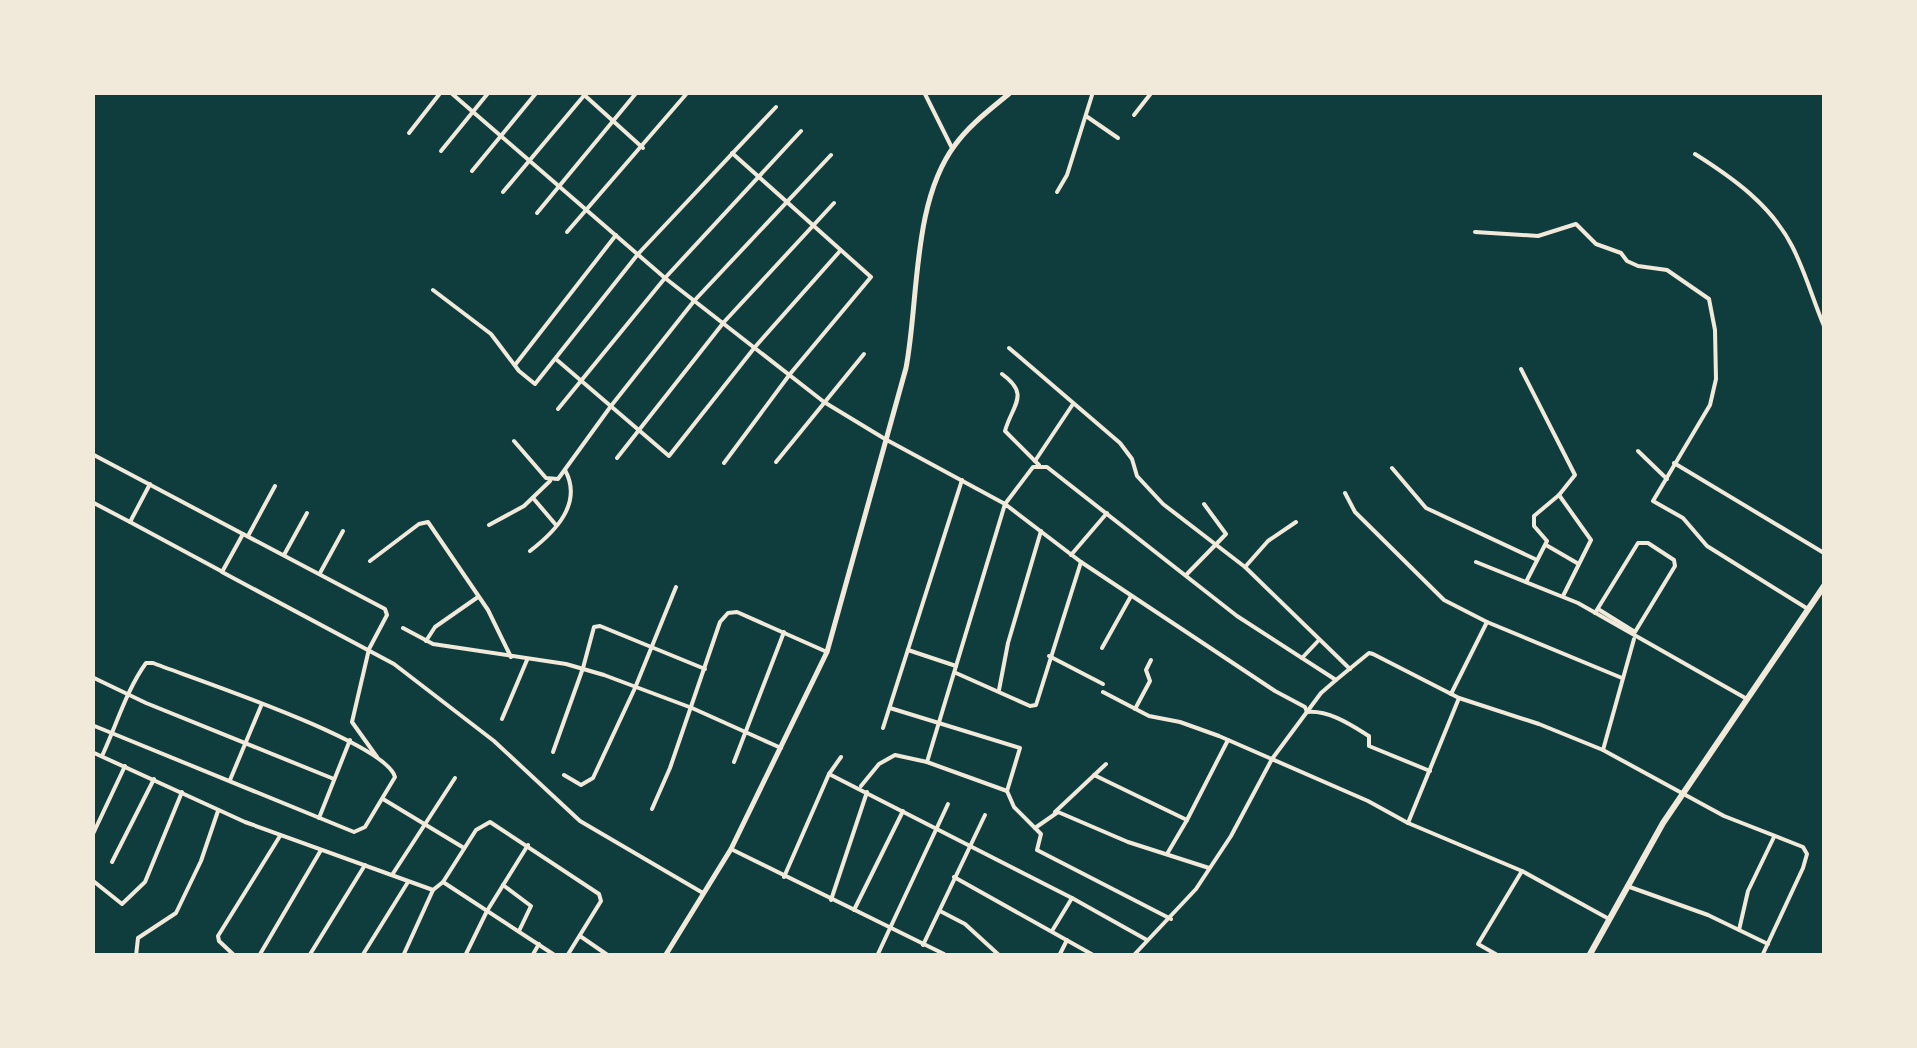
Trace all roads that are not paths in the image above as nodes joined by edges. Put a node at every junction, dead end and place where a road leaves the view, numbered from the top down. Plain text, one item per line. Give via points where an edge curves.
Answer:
1 (441, 92) edge
2 (450, 92) edge
3 (489, 92) edge
4 (537, 92) edge
5 (636, 92) edge
6 (688, 92) edge
7 (924, 92) edge
8 (1011, 92) edge
9 (1093, 92) edge
10 (1152, 92) edge
11 (584, 94) edge
12 (776, 107) dead end
13 (472, 112) junction
14 (1086, 116) junction
15 (1134, 116) dead end
16 (613, 121) junction
17 (802, 131) dead end
18 (409, 133) dead end
19 (501, 135) junction
20 (1118, 138) dead end
21 (643, 148) junction
22 (952, 148) junction
23 (441, 151) dead end
24 (732, 153) junction
25 (1696, 154) dead end
26 (831, 155) dead end
27 (530, 159) junction
28 (472, 171) dead end
29 (759, 178) junction
30 (560, 184) junction
31 (503, 192) dead end
32 (1056, 192) dead end
33 (786, 202) junction
34 (834, 202) dead end
35 (588, 209) junction
36 (536, 214) dead end
37 (813, 224) junction
38 (567, 232) dead end
39 (1475, 232) dead end
40 (616, 235) junction
41 (841, 249) junction
42 (638, 254) junction
43 (666, 278) junction
44 (433, 290) dead end
45 (694, 301) junction
46 (1823, 317) edge
47 (724, 322) junction
48 (1824, 326) edge
49 (755, 347) junction
50 (1009, 348) dead end
51 (864, 354) dead end
52 (557, 360) junction
53 (515, 364) junction
54 (1521, 368) dead end
55 (790, 374) junction
56 (1002, 374) dead end
57 (581, 382) junction
58 (824, 402) junction
59 (1074, 404) junction
60 (610, 406) junction
61 (558, 409) dead end
62 (640, 431) junction
63 (885, 439) junction
64 (514, 441) dead end
65 (1638, 451) dead end
66 (92, 454) edge
67 (617, 458) dead end
68 (724, 462) dead end
69 (776, 462) dead end
70 (1674, 462) junction
71 (1036, 463) junction
72 (1392, 468) dead end
73 (566, 470) junction
74 (1667, 479) junction
75 (962, 480) junction
76 (550, 481) junction
77 (150, 484) junction
78 (274, 486) dead end
79 (1345, 494) dead end
80 (1559, 495) junction
81 (533, 498) junction
82 (92, 502) edge
83 (1004, 504) junction
84 (1204, 504) dead end
85 (1108, 512) junction
86 (307, 513) dead end
87 (130, 522) junction
88 (1296, 522) dead end
89 (490, 525) dead end
90 (558, 526) junction
91 (1042, 530) junction
92 (343, 532) dead end
93 (245, 535) junction
94 (1213, 545) junction
95 (1546, 545) junction
96 (530, 551) dead end
97 (1824, 553) edge
98 (284, 555) junction
99 (1071, 555) junction
100 (370, 560) dead end
101 (1535, 560) junction
102 (1081, 562) junction
103 (1476, 562) dead end
104 (1578, 564) junction
105 (1245, 568) junction
106 (222, 572) junction
107 (320, 574) junction
108 (1187, 574) junction
109 (1526, 582) junction
110 (1824, 586) edge
111 (676, 587) dead end
112 (479, 596) junction
113 (1131, 596) junction
114 (1563, 596) junction
115 (1808, 609) junction
116 (1596, 612) junction
117 (1487, 622) junction
118 (403, 628) dead end
119 (784, 632) junction
120 (1634, 637) junction
121 (1319, 640) junction
122 (426, 641) junction
123 (651, 646) junction
124 (1102, 648) dead end
125 (369, 649) junction
126 (908, 650) junction
127 (827, 652) junction
128 (1049, 656) junction
129 (510, 657) junction
130 (1302, 658) junction
131 (527, 660) junction
132 (1151, 660) dead end
133 (583, 668) junction
134 (1350, 668) junction
135 (705, 669) junction
136 (957, 669) junction
137 (92, 676) edge
138 (1622, 678) junction
139 (1336, 680) junction
140 (1103, 684) dead end
141 (635, 688) junction
142 (998, 692) junction
143 (1103, 692) dead end
144 (1451, 694) junction
145 (130, 696) junction
146 (1459, 698) junction
147 (1747, 698) junction
148 (262, 704) junction
149 (692, 708) junction
150 (890, 708) junction
151 (1135, 709) junction
152 (1307, 712) junction
153 (502, 719) dead end
154 (940, 722) junction
155 (92, 726) edge
156 (883, 728) dead end
157 (748, 732) junction
158 (112, 734) junction
159 (350, 740) junction
160 (1228, 740) junction
161 (244, 744) junction
162 (782, 748) junction
163 (1602, 750) junction
164 (553, 752) dead end
165 (97, 754) edge
166 (840, 756) dead end
167 (377, 757) junction
168 (1272, 760) junction
169 (734, 762) dead end
170 (927, 762) junction
171 (1106, 764) dead end
172 (92, 766) edge
173 (125, 766) junction
174 (1430, 770) junction
175 (830, 774) junction
176 (1094, 775) junction
177 (564, 776) dead end
178 (154, 778) junction
179 (455, 778) dead end
180 (334, 779) junction
181 (230, 780) junction
182 (860, 788) junction
183 (1007, 791) junction
184 (182, 792) junction
185 (867, 792) junction
186 (1682, 794) junction
187 (382, 799) junction
188 (948, 804) dead end
189 (652, 809) dead end
190 (218, 811) junction
191 (903, 811) junction
192 (1055, 812) junction
193 (985, 816) dead end
194 (319, 818) junction
195 (1187, 820) junction
196 (1408, 823) junction
197 (425, 825) junction
198 (1035, 828) junction
199 (935, 830) junction
200 (92, 836) edge
201 (280, 836) junction
202 (1775, 836) junction
203 (528, 845) junction
204 (970, 846) junction
205 (464, 848) junction
206 (731, 849) junction
207 (321, 850) junction
208 (1167, 854) junction
209 (112, 862) dead end
210 (366, 865) junction
211 (1209, 868) junction
212 (1522, 871) junction
213 (392, 876) junction
214 (784, 877) junction
215 (954, 877) junction
216 (92, 880) edge
217 (408, 882) junction
218 (443, 882) junction
219 (502, 886) junction
220 (1627, 886) junction
221 (432, 890) junction
222 (704, 894) junction
223 (1072, 898) junction
224 (831, 900) junction
225 (487, 910) junction
226 (854, 910) junction
227 (938, 910) junction
228 (1171, 918) junction
229 (1609, 919) junction
230 (888, 929) junction
231 (1052, 930) junction
232 (1739, 930) junction
233 (518, 931) junction
234 (580, 936) junction
235 (1067, 940) junction
236 (1147, 940) junction
237 (539, 944) junction
238 (922, 944) junction
239 (1768, 944) junction
240 (944, 954) edge
241 (1592, 954) edge
242 (136, 956) edge
243 (235, 956) edge
244 (258, 956) edge
245 (309, 956) edge
246 (362, 956) edge
247 (402, 956) edge
248 (465, 956) edge
249 (532, 956) edge
250 (556, 956) edge
251 (566, 956) edge
252 (609, 956) edge
253 (665, 956) edge
254 (877, 956) edge
255 (1000, 956) edge
256 (1059, 956) edge
257 (1095, 956) edge
258 (1133, 956) edge
259 (1499, 956) edge
260 (1762, 956) edge

1 - 18 street
2 - 13 street
3 - 13 street
4 - 19 street
5 - 16 street
6 - 21 street
7 - 22 street
8 - 22 street
9 - 14 street
10 - 15 street
11 - 16 street
11 - 27 street
12 - 24 street
13 - 19 street
13 - 23 street
14 - 20 street
14 - 32 street
16 - 21 street
16 - 30 street
17 - 29 street
19 - 27 street
19 - 28 street
21 - 35 street
22 - 63 street via 922,235 914,326
24 - 29 street
24 - 42 street
25 - 46 street via 1746,189 1781,227
26 - 33 street
27 - 30 street
27 - 31 street
29 - 33 street
29 - 43 street
30 - 35 street
30 - 36 street
33 - 37 street
33 - 45 street
34 - 37 street
35 - 38 street
35 - 40 street
37 - 41 street
37 - 47 street
39 - 70 street via 1538,236 1576,224 1596,244 1638,266 1667,270 1708,298 1716,379 1710,404
40 - 42 street
40 - 53 street
41 - 49 street
41 - 55 street via 871,279
42 - 43 street
42 - 52 street
43 - 45 street
43 - 57 street
44 - 53 street via 472,316
45 - 47 street
45 - 60 street
46 - 48 street
47 - 49 street
47 - 62 street
49 - 55 street
49 - 62 street via 669,456
50 - 59 street
51 - 58 street
52 - 53 street via 533,384
52 - 57 street
54 - 80 street via 1574,474
55 - 58 street
55 - 68 street
56 - 71 street via 1016,384 1018,395 1006,430
57 - 60 street
57 - 61 street
58 - 63 street
58 - 69 street
59 - 71 street
59 - 94 street via 1122,446 1144,484
60 - 62 street
60 - 73 street
62 - 67 street
63 - 75 street
63 - 127 street
64 - 76 street
65 - 74 street
66 - 77 street
70 - 74 street
70 - 97 street
71 - 83 street
71 - 85 street
72 - 101 street via 1426,508
73 - 76 street
73 - 90 street via 572,492
74 - 115 street via 1655,505
75 - 83 street
75 - 126 street
76 - 81 street
77 - 87 street
77 - 93 street
78 - 93 street
79 - 117 street via 1444,600
80 - 95 street via 1534,518
80 - 104 street via 1591,540
81 - 89 street
81 - 90 street
82 - 87 street
83 - 91 street
83 - 136 street
84 - 94 street via 1226,531
85 - 99 street
85 - 108 street
86 - 98 street
87 - 106 street
88 - 105 street
90 - 96 street
91 - 99 street
91 - 142 street
92 - 107 street
93 - 98 street
93 - 106 street
94 - 105 street
94 - 108 street
95 - 101 street
95 - 104 street
98 - 107 street
99 - 102 street
100 - 112 street via 428,522
101 - 109 street
102 - 113 street
102 - 128 street
103 - 109 street
104 - 114 street
105 - 121 street
106 - 125 street
107 - 125 street via 385,608
108 - 130 street
109 - 114 street
110 - 115 highway
111 - 123 street
112 - 122 street
112 - 129 street
113 - 124 street
113 - 152 street
114 - 116 street
115 - 147 highway
116 - 116 street via 1638,542 1674,560 1635,632
116 - 120 street
117 - 138 street
117 - 144 street
118 - 122 street
119 - 127 street
119 - 135 street via 732,610 720,622
119 - 157 street
120 - 138 street
120 - 147 street
121 - 130 street
121 - 134 street
122 - 129 street
123 - 133 street via 597,626
123 - 135 street
123 - 141 street
125 - 167 street via 352,722
125 - 222 street via 494,740 580,820
126 - 136 street
126 - 150 street
127 - 162 street
128 - 140 street
128 - 142 street via 1036,706
129 - 131 street
130 - 139 street
131 - 133 street
131 - 153 street
132 - 151 street via 1150,681
133 - 141 street
133 - 164 street
134 - 139 street
134 - 144 street via 1374,654
135 - 149 street
136 - 142 street
136 - 154 street
137 - 145 street
138 - 163 street
139 - 152 street
141 - 149 street
141 - 177 street via 589,783
143 - 151 street
144 - 146 street
145 - 148 street via 143,667 153,663
145 - 158 street
145 - 161 street
146 - 163 street
146 - 174 street
147 - 186 highway
148 - 159 street
148 - 161 street
149 - 157 street
149 - 189 street
150 - 154 street
150 - 156 street
151 - 160 street
152 - 168 street
152 - 174 street via 1338,717 1369,736 1369,746
154 - 170 street
154 - 183 street via 1020,748
155 - 158 street
157 - 162 street
157 - 169 street
158 - 165 street
158 - 181 street
159 - 167 street
159 - 180 street
160 - 168 street
160 - 195 street
161 - 180 street
161 - 181 street
162 - 206 street
163 - 186 street
165 - 172 street
165 - 173 street
166 - 175 street
167 - 187 street via 395,774
168 - 196 street
168 - 211 street
170 - 182 street via 895,754
170 - 183 street
171 - 176 street
173 - 178 street
173 - 200 street
174 - 196 street
175 - 182 street
175 - 214 street
176 - 192 street
176 - 195 street
178 - 184 street
178 - 209 street
179 - 197 street
180 - 194 street
181 - 194 street
182 - 185 street
183 - 198 street
184 - 190 street
184 - 216 street via 138,891 122,904
185 - 191 street
185 - 224 street
186 - 202 street
186 - 220 highway
187 - 194 street via 359,832
187 - 197 street
188 - 199 street
190 - 201 street
190 - 242 street via 176,913 138,938
191 - 199 street
191 - 226 street
192 - 198 street
192 - 208 street
193 - 204 street
195 - 208 street
196 - 212 street
197 - 205 street
197 - 213 street
198 - 228 street via 1042,834 1040,852
199 - 204 street
199 - 230 street
201 - 207 street
201 - 243 street via 218,936
202 - 232 street via 1750,885
202 - 239 street via 1807,854
203 - 205 street via 490,822
203 - 219 street
203 - 234 street via 599,894
204 - 215 street
204 - 223 street
205 - 218 street
206 - 214 street
206 - 222 street
207 - 210 street
207 - 244 street
208 - 211 street
210 - 213 street
210 - 245 street
211 - 228 street
212 - 229 street
212 - 259 street via 1478,944
213 - 217 street
214 - 224 street
215 - 227 street
215 - 231 street
217 - 221 street
217 - 246 street
218 - 221 street
218 - 225 street
219 - 225 street
219 - 233 street via 530,906
220 - 229 highway
220 - 232 street
221 - 247 street
222 - 253 street
223 - 231 street
223 - 236 street
224 - 226 street
225 - 233 street
225 - 248 street
226 - 230 street
227 - 238 street
227 - 255 street via 966,924
228 - 236 street
229 - 241 highway
230 - 238 street
230 - 254 street
231 - 235 street
232 - 239 street
233 - 237 street
234 - 251 street
234 - 252 street
235 - 256 street
235 - 257 street
236 - 258 street
237 - 249 street
237 - 250 street
238 - 240 street
239 - 260 street

